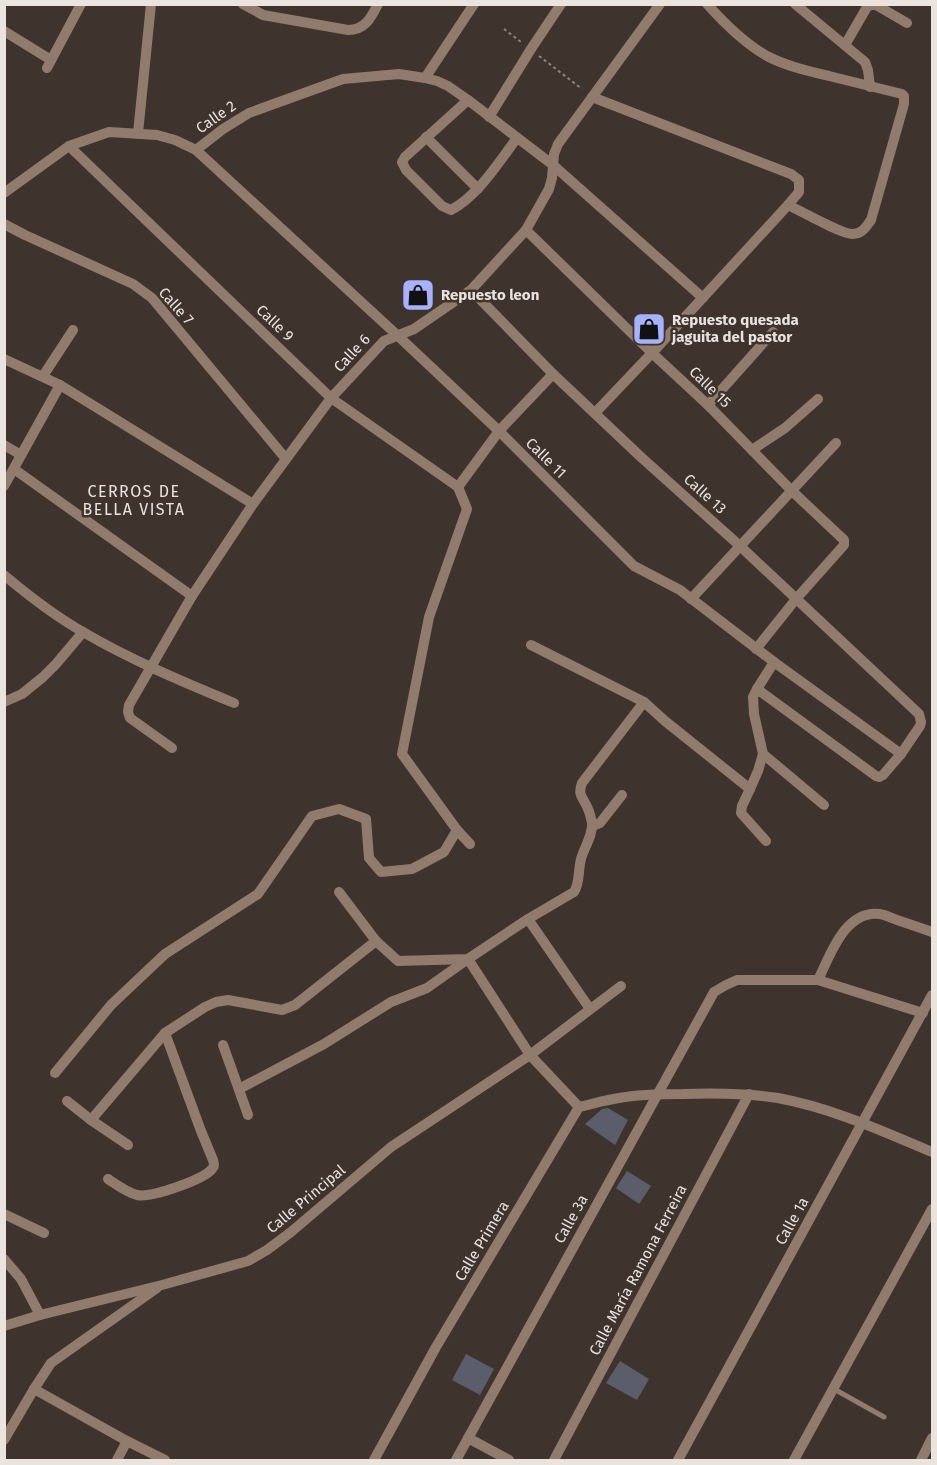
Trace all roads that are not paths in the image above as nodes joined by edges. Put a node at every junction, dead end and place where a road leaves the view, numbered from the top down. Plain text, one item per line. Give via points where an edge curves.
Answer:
1 (81, 4) edge
2 (151, 4) edge
3 (243, 4) edge
4 (378, 4) edge
5 (474, 4) edge
6 (561, 4) edge
7 (706, 4) edge
8 (657, 5) edge
9 (801, 7) edge
10 (907, 23) dead end
11 (4, 32) edge
12 (845, 45) junction
13 (425, 78) junction
14 (870, 87) junction
15 (591, 97) junction
16 (468, 100) junction
17 (489, 117) junction
18 (138, 133) junction
19 (426, 137) junction
20 (517, 138) junction
21 (69, 146) junction
22 (196, 150) junction
23 (553, 165) junction
24 (478, 189) junction
25 (4, 193) edge
26 (788, 205) junction
27 (4, 224) edge
28 (526, 230) junction
29 (471, 290) junction
30 (703, 298) junction
31 (73, 330) dead end
32 (773, 332) dead end
33 (397, 335) junction
34 (652, 353) junction
35 (4, 359) edge
36 (553, 374) junction
37 (43, 376) junction
38 (60, 385) junction
39 (331, 398) junction
40 (818, 399) dead end
41 (708, 405) junction
42 (595, 413) junction
43 (498, 431) junction
44 (836, 443) dead end
45 (4, 445) edge
46 (752, 450) junction
47 (21, 455) junction
48 (286, 459) junction
49 (14, 469) junction
50 (4, 486) edge
51 (458, 487) junction
52 (792, 491) junction
53 (253, 504) junction
54 (740, 546) junction
55 (4, 575) edge
56 (192, 596) junction
57 (796, 598) junction
58 (691, 599) junction
59 (83, 632) junction
60 (531, 645) dead end
61 (756, 648) junction
62 (774, 662) junction
63 (150, 668) junction
64 (757, 689) junction
65 (4, 702) edge
66 (644, 702) junction
67 (234, 703) dead end
68 (172, 748) dead end
69 (763, 754) junction
70 (900, 754) junction
71 (750, 789) junction
72 (622, 795) dead end
73 (824, 805) dead end
74 (592, 826) junction
75 (457, 830) junction
76 (766, 841) dead end
77 (470, 844) dead end
78 (339, 892) dead end
79 (528, 919) junction
80 (933, 932) edge
81 (376, 942) junction
82 (468, 959) junction
83 (818, 980) junction
84 (621, 986) dead end
85 (933, 995) edge
86 (590, 1009) junction
87 (923, 1013) junction
88 (165, 1033) junction
89 (223, 1045) dead end
90 (530, 1055) junction
91 (55, 1073) dead end
92 (239, 1089) junction
93 (657, 1095) junction
94 (749, 1095) junction
95 (67, 1101) dead end
96 (579, 1107) junction
97 (248, 1115) dead end
98 (91, 1120) junction
99 (864, 1122) junction
100 (128, 1145) dead end
101 (933, 1152) edge
102 (108, 1179) dead end
103 (933, 1209) edge
104 (4, 1214) edge
105 (44, 1233) dead end
106 (4, 1259) edge
107 (162, 1285) junction
108 (40, 1315) junction
109 (4, 1326) edge
110 (34, 1389) junction
111 (834, 1389) junction
112 (884, 1417) dead end
113 (468, 1438) junction
114 (933, 1438) edge
115 (4, 1440) edge
116 (127, 1441) junction
117 (117, 1461) edge
118 (165, 1461) edge
119 (374, 1461) edge
120 (456, 1461) edge
121 (509, 1461) edge
122 (554, 1461) edge
123 (678, 1461) edge
124 (794, 1461) edge
125 (921, 1461) edge

1 - 11 street via 49,64
2 - 18 street
3 - 4 street via 263,15 348,30 367,23
5 - 13 street
6 - 17 street
7 - 14 street via 766,55
8 - 15 street, Calle 6
9 - 12 street
10 - 12 street via 871,5
12 - 14 street via 865,62
13 - 16 street, Calle 2 via 448,86
13 - 22 street, Calle 2 via 399,74 343,79 249,113
14 - 26 street via 902,94 905,100 871,220 863,231 852,235
15 - 23 street, Calle 6 via 558,144
15 - 26 street via 792,174 799,180 798,192
16 - 17 street, Calle 2
16 - 19 street
17 - 20 street, Calle 2
18 - 21 street, Calle 2 via 109,132
18 - 22 street, Calle 2 via 175,140
19 - 24 street
19 - 24 street via 405,157 405,170 451,210
20 - 23 street, Calle 2
20 - 24 street
21 - 25 street, Calle 2
21 - 39 street, Calle 9
22 - 33 street, Calle 11
23 - 28 street, Calle 6 via 549,189
23 - 30 street, Calle 2
26 - 30 street
27 - 48 street, Calle 7 via 133,284 152,298
28 - 29 street, Calle 6
28 - 34 street, Calle 15
29 - 33 street, Calle 6 via 414,329
29 - 36 street, Calle 13
30 - 34 street
31 - 37 street
32 - 41 street
33 - 39 street, Calle 6 via 384,341
33 - 43 street, Calle 11
34 - 41 street, Calle 15
34 - 42 street
35 - 37 street
36 - 42 street, Calle 13
36 - 43 street
37 - 38 street
38 - 47 street
38 - 53 street
39 - 48 street, Calle 6
39 - 51 street, Calle 9
40 - 46 street
41 - 46 street, Calle 15
42 - 54 street, Calle 13
43 - 51 street
43 - 58 street, Calle 11 via 634,566
44 - 52 street
45 - 47 street
46 - 52 street, Calle 15
47 - 49 street
48 - 53 street, Calle 6
49 - 50 street
49 - 56 street
51 - 75 street via 467,509 429,617 402,754
52 - 54 street
52 - 57 street, Calle 15 via 844,540 844,545
53 - 56 street, Calle 6
54 - 57 street, Calle 13
54 - 58 street
55 - 59 street
56 - 63 street, Calle 6
57 - 61 street
57 - 70 street, Calle 13 via 919,714 920,726
58 - 61 street, Calle 11
59 - 63 street
59 - 65 street via 43,677
60 - 66 street
61 - 62 street, Calle 11
62 - 64 street
62 - 70 street, Calle 11
63 - 67 street
63 - 68 street, Calle 6 via 128,712 130,718
64 - 69 street via 754,714
64 - 70 street via 876,776 883,775
66 - 71 street
66 - 74 street via 582,783 580,791
69 - 71 street
69 - 73 street
71 - 76 street via 741,813
72 - 74 street via 600,823
74 - 79 street via 574,892
75 - 77 street
75 - 91 street via 444,852 412,869 381,872 369,858 366,819 339,809 312,816 258,894 165,954 111,1005
78 - 81 street
79 - 82 street
79 - 86 street
80 - 83 street via 880,914 857,918 840,937
81 - 82 street via 398,961
81 - 88 street via 295,1005 282,1010 228,1000 216,1002
82 - 90 street
82 - 92 street via 427,988 391,1002 324,1044
83 - 87 street
83 - 93 street, Calle 3a via 737,980 714,992
84 - 86 street, Calle Principal
85 - 87 street, Calle 1a
86 - 90 street, Calle Principal
87 - 99 street, Calle 1a
88 - 98 street
88 - 102 street via 214,1165 187,1184 150,1196 124,1190
89 - 92 street
90 - 96 street
90 - 107 street, Calle Principal via 391,1147 267,1250 248,1261
92 - 97 street
93 - 94 street
93 - 96 street
93 - 113 street, Calle 3a
94 - 99 street via 777,1098
94 - 122 street, Calle María Ramona Ferreira
95 - 98 street
96 - 119 street, Calle Primera via 436,1347
98 - 100 street
99 - 101 street
99 - 123 street, Calle 1a
103 - 111 street
104 - 105 street
106 - 108 street via 21,1279
107 - 108 street, Calle Principal
107 - 110 street via 51,1363
108 - 109 street, Calle Principal
110 - 115 street
110 - 116 street
111 - 112 lane
111 - 124 street
113 - 120 street, Calle 3a
113 - 121 street
114 - 125 street
116 - 117 street
116 - 118 street

